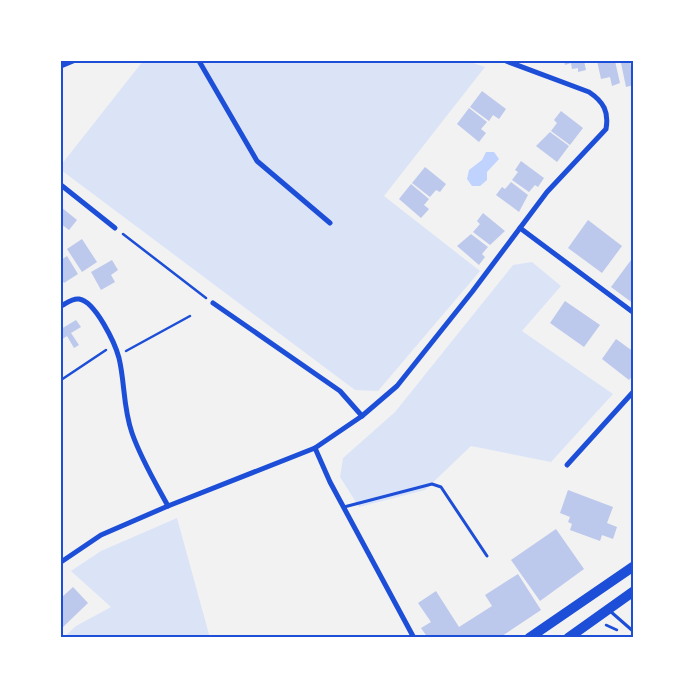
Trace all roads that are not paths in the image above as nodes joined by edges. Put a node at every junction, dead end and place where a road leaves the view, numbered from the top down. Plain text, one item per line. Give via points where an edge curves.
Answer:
1 (73, 61) edge
2 (199, 61) edge
3 (506, 61) edge
4 (61, 66) edge
5 (61, 185) edge
6 (330, 223) dead end
7 (115, 228) road end
8 (520, 228) junction
9 (213, 303) road end
10 (61, 306) edge
11 (634, 313) edge
12 (634, 391) edge
13 (362, 416) junction
14 (315, 448) junction
15 (567, 465) dead end
16 (168, 506) junction
17 (344, 507) junction
18 (487, 556) dead end
19 (61, 562) edge
20 (634, 566) edge
21 (633, 593) edge
22 (608, 609) junction
23 (634, 632) edge
24 (414, 638) edge
25 (529, 638) edge
26 (568, 638) edge

1 - 4 street
2 - 6 street via 257,161
3 - 8 street via 589,92 603,104 607,114 603,134 566,170
5 - 7 street
8 - 11 street
8 - 13 street via 397,386
9 - 13 street via 340,391
10 - 16 street via 73,299 91,305 114,345 126,416
12 - 15 street
13 - 14 street
14 - 16 street
14 - 17 street
16 - 19 street via 101,535
17 - 18 lane via 432,484 441,487
17 - 24 street
20 - 25 main road
21 - 22 main road
22 - 23 lane
22 - 26 main road

